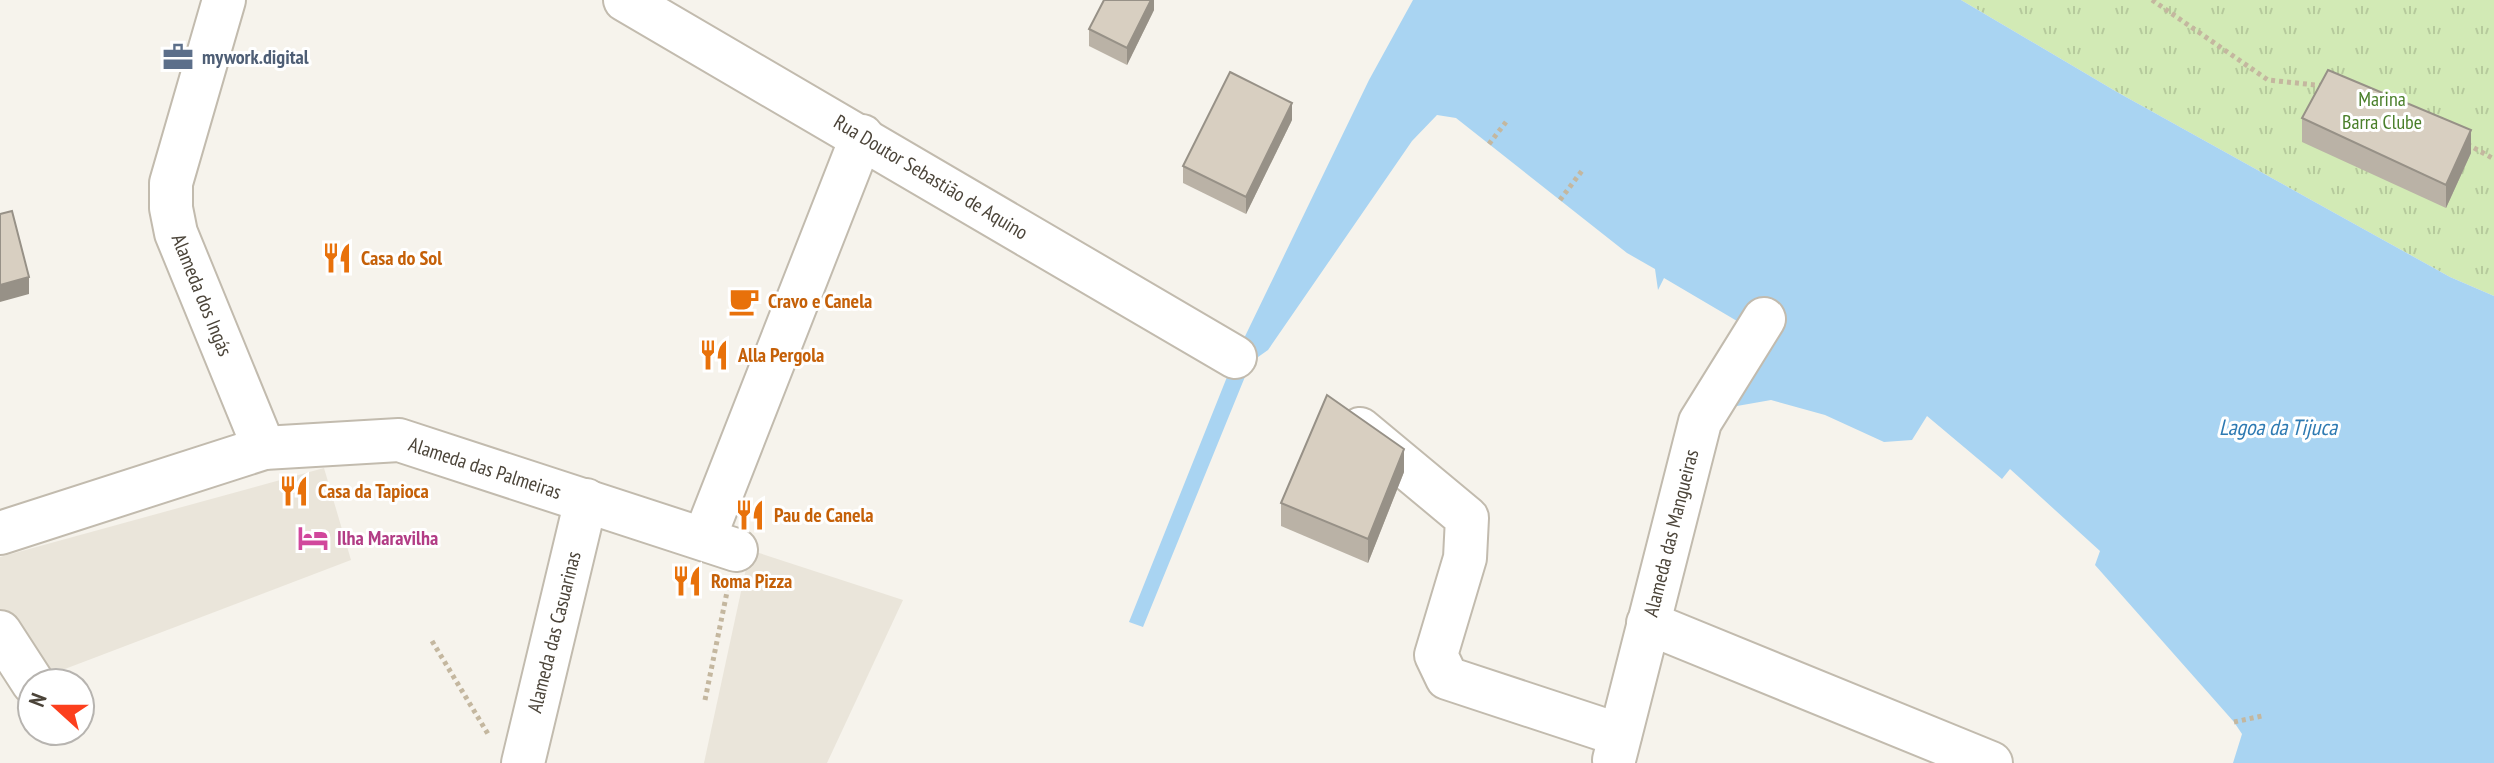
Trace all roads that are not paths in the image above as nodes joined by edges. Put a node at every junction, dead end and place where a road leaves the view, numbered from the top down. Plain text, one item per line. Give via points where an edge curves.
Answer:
1 (224, 0) edge
2 (625, 0) edge
3 (671, 10) edge
4 (862, 136) junction
5 (1764, 319) dead end
6 (1235, 357) dead end
7 (1325, 401) edge
8 (264, 448) junction
9 (586, 500) junction
10 (0, 533) edge
11 (1648, 623) junction
12 (0, 632) edge
13 (23, 667) edge
14 (1617, 749) edge
15 (523, 763) edge
16 (1991, 763) edge

1 - 8 street, Alameda dos Ingás via 171,183 171,208 176,233
2 - 3 street, Rua Doutor Sebastião de Aquino
3 - 4 street, Rua Doutor Sebastião de Aquino
4 - 6 street, Rua Doutor Sebastião de Aquino
4 - 9 street, Alameda das Palmeiras via 720,544
5 - 11 street, Alameda das Mangueiras via 1700,422
7 - 14 street via 1467,518 1465,558 1436,655 1447,678
8 - 9 street, Alameda das Palmeiras via 399,440
8 - 10 street, Alameda das Palmeiras
9 - 15 street, Alameda das Casuarinas
11 - 14 street, Alameda das Mangueiras
11 - 16 street
12 - 13 street

